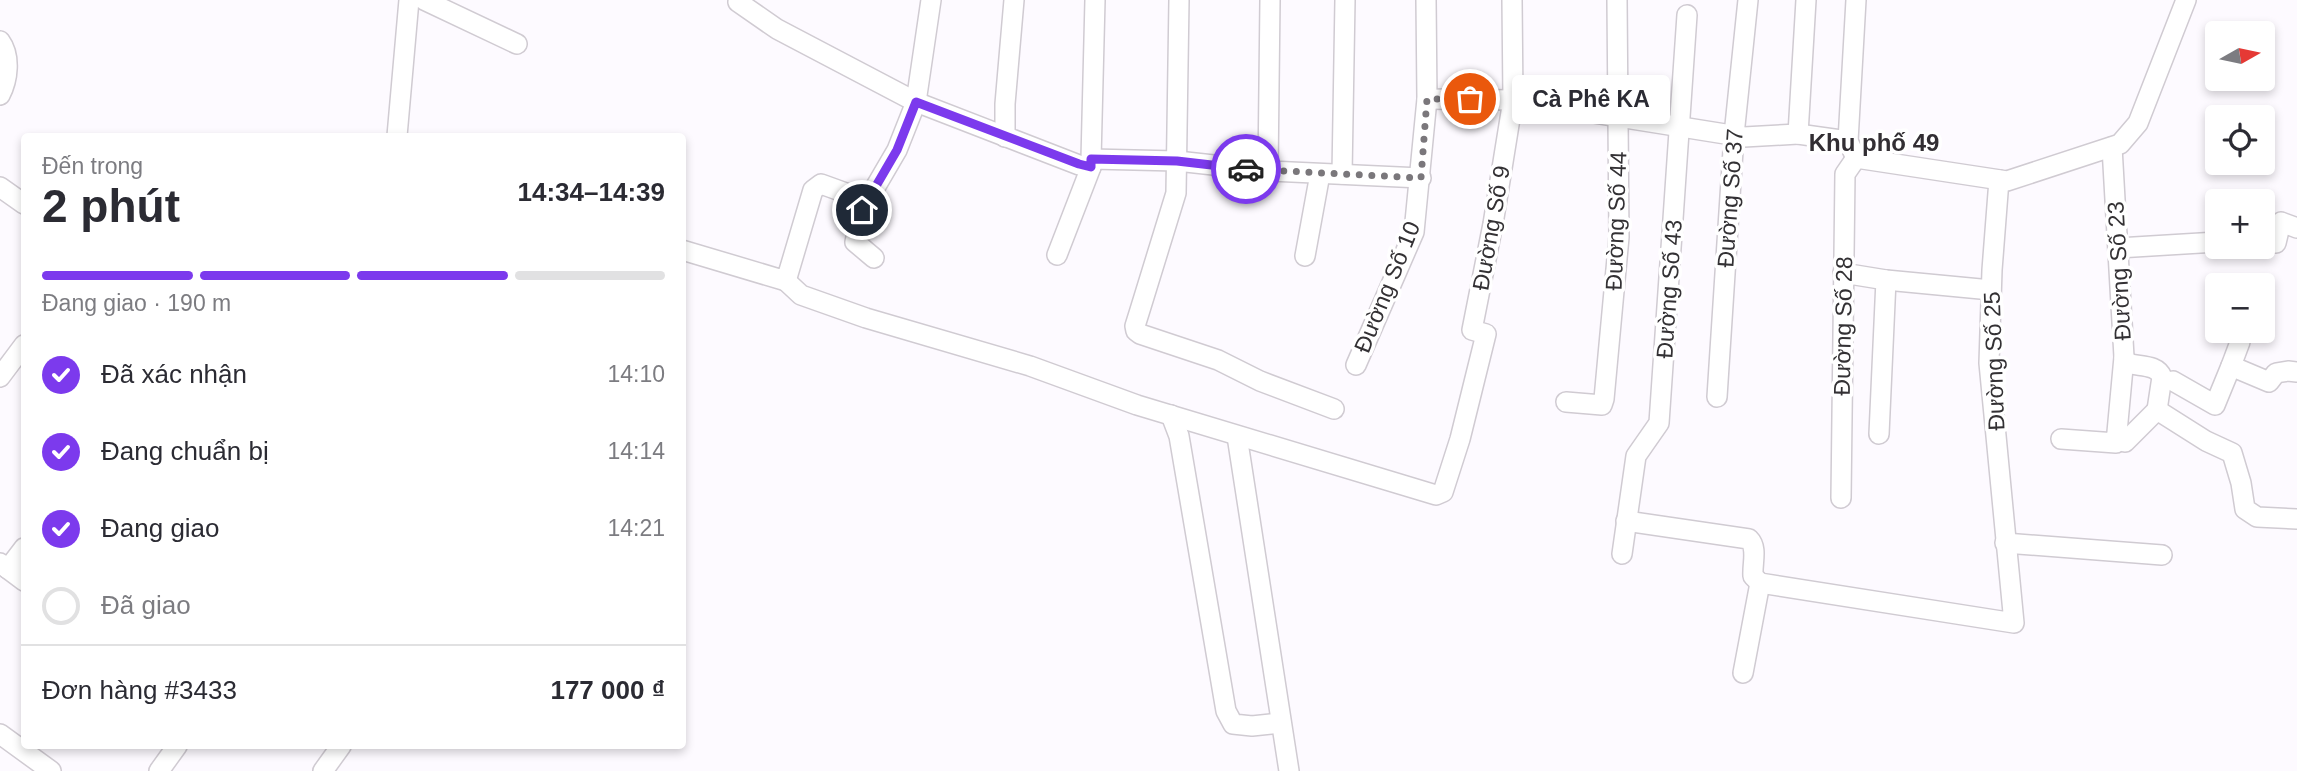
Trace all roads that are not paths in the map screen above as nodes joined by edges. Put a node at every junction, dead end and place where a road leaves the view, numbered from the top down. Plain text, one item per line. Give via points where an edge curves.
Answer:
1 (409, 0) edge
2 (424, 0) edge
3 (930, 0) edge
4 (1013, 0) edge
5 (1095, 0) edge
6 (1179, 0) edge
7 (1270, 0) edge
8 (1345, 0) edge
9 (1426, 0) edge
10 (1512, 0) edge
11 (1617, 0) edge
12 (1748, 0) edge
13 (1807, 0) edge
14 (1856, 0) edge
15 (2186, 0) edge
16 (738, 2) dead end
17 (1687, 15) dead end
18 (0, 41) edge
19 (517, 44) dead end
20 (0, 95) edge
21 (1427, 99) junction
22 (1513, 100) junction
23 (916, 102) junction
24 (1618, 117) junction
25 (1678, 127) junction
26 (397, 133) edge
27 (1798, 134) junction
28 (1734, 135) junction
29 (1005, 137) junction
30 (2112, 146) junction
31 (1852, 150) junction
32 (1177, 161) junction
33 (1091, 163) junction
34 (1268, 171) junction
35 (1320, 174) junction
36 (1342, 174) junction
37 (1421, 178) junction
38 (1999, 180) junction
39 (0, 187) edge
40 (868, 201) junction
41 (21, 202) edge
42 (2297, 228) edge
43 (2205, 243) edge
44 (2275, 243) edge
45 (2118, 248) junction
46 (686, 251) edge
47 (1057, 255) dead end
48 (1305, 256) dead end
49 (874, 258) dead end
50 (1843, 273) junction
51 (1886, 280) junction
52 (786, 281) junction
53 (1991, 290) junction
54 (2240, 343) edge
55 (21, 349) edge
56 (2124, 357) junction
57 (1356, 365) dead end
58 (2231, 366) junction
59 (2297, 372) edge
60 (0, 377) edge
61 (2173, 381) dead end
62 (1717, 397) dead end
63 (1566, 402) dead end
64 (1335, 409) dead end
65 (2157, 410) junction
66 (1171, 415) junction
67 (1879, 434) dead end
68 (1237, 436) junction
69 (2061, 439) dead end
70 (2125, 442) dead end
71 (1841, 498) dead end
72 (2297, 519) edge
73 (1626, 521) junction
74 (2005, 543) junction
75 (21, 551) edge
76 (1622, 554) dead end
77 (2162, 555) dead end
78 (4, 566) edge
79 (21, 579) edge
80 (1760, 583) junction
81 (1743, 673) dead end
82 (1280, 723) junction
83 (0, 734) edge
84 (175, 749) edge
85 (339, 749) edge
86 (51, 771) edge
87 (159, 771) edge
88 (323, 771) edge
89 (1289, 771) edge

1 - 26 street
2 - 19 street
3 - 23 street
4 - 29 street
5 - 33 street
6 - 32 street
7 - 34 street
8 - 36 street
9 - 21 street, Đường Số 10
10 - 22 street, Đường Số 9
11 - 24 street, Đường Số 44
12 - 28 street, Đường Số 37
13 - 27 street
14 - 31 street, Đường Số 28
15 - 30 street via 2138,123 2120,144
16 - 23 street via 777,29
17 - 25 street, Đường Số 43
18 - 20 street via 8,72
21 - 22 street
21 - 37 street, Đường Số 10
22 - 24 street
22 - 68 street, Đường Số 9 via 1472,330 1486,334 1443,492 1436,495
23 - 29 street
23 - 40 street via 897,150
24 - 25 street
24 - 63 street, Đường Số 44 via 1619,237 1604,399 1602,405
25 - 28 street
25 - 73 street, Đường Số 43 via 1659,423 1636,456
27 - 28 street
27 - 31 street
28 - 62 street, Đường Số 37
29 - 33 street via 1079,164
30 - 38 street
30 - 45 street, Đường Số 23
31 - 38 street
31 - 50 street, Đường Số 28 via 1845,174
32 - 33 street
32 - 34 street
32 - 64 street via 1176,193 1136,331
33 - 47 street
34 - 35 street
35 - 36 street
35 - 48 street
36 - 37 street
37 - 57 street, Đường Số 10 via 1414,232
38 - 53 street, Đường Số 25
39 - 41 street
40 - 49 street via 855,242
40 - 52 street via 821,184 813,190
42 - 44 street via 2281,222
43 - 45 street
45 - 56 street, Đường Số 23
46 - 52 street
50 - 51 street
50 - 71 street, Đường Số 28
51 - 53 street
51 - 67 street
52 - 66 street via 813,300 1030,366
53 - 74 street, Đường Số 25 via 1989,363
54 - 58 street
55 - 60 street
56 - 65 street, Đường Số 23 via 2127,363 2161,373
56 - 69 street via 2116,443
58 - 59 street via 2269,382 2276,373
58 - 61 street via 2215,405
65 - 70 street
65 - 72 street via 2232,453 2245,509 2257,517
66 - 68 street
66 - 82 street via 1226,711 1233,724
68 - 82 street
73 - 76 street, Đường Số 43
73 - 80 street via 1749,539 1754,548 1753,576
74 - 77 street
74 - 80 street, Đường Số 25 via 2014,623
75 - 78 street
78 - 79 street
80 - 81 street
82 - 89 street
83 - 86 street
84 - 87 street
85 - 88 street

